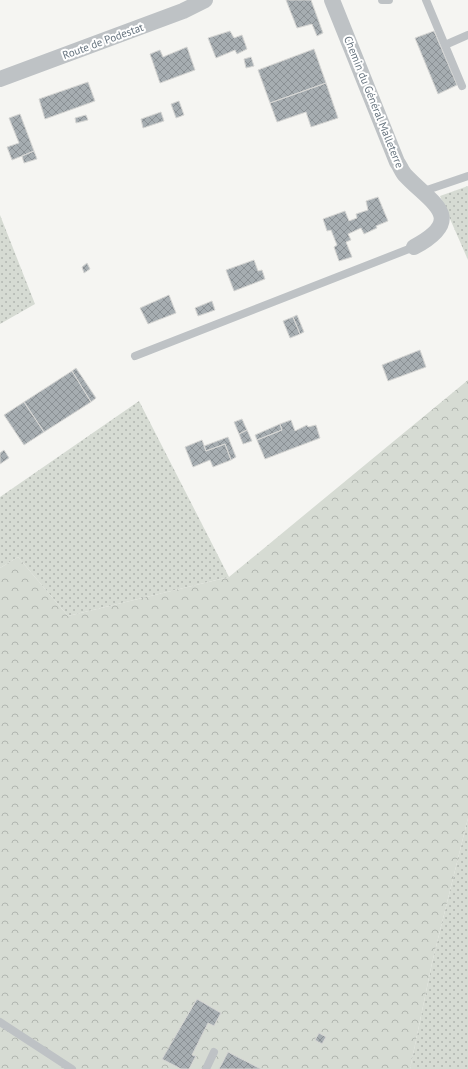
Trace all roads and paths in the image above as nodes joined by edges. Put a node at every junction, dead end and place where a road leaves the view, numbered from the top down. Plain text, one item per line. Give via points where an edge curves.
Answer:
1 (205, 0) edge
2 (332, 0) edge
3 (382, 0) edge
4 (389, 0) edge
5 (426, 0) edge
6 (468, 35) edge
7 (445, 45) junction
8 (0, 79) edge
9 (462, 86) dead end
10 (468, 176) edge
11 (424, 191) junction
12 (414, 247) joint
13 (136, 356) dead end
14 (0, 1022) edge
15 (214, 1052) dead end
16 (72, 1069) edge
17 (206, 1069) edge

1 - 8 street, Route de Podestat via 184,11
2 - 11 street, Chemin du Général Malleterre via 397,162 404,174
3 - 4 lane
5 - 7 lane
6 - 7 lane
7 - 9 lane
10 - 11 lane
11 - 12 street, Chemin du Général Malleterre via 441,207 442,227 430,239
12 - 13 lane
14 - 16 lane
15 - 17 lane

